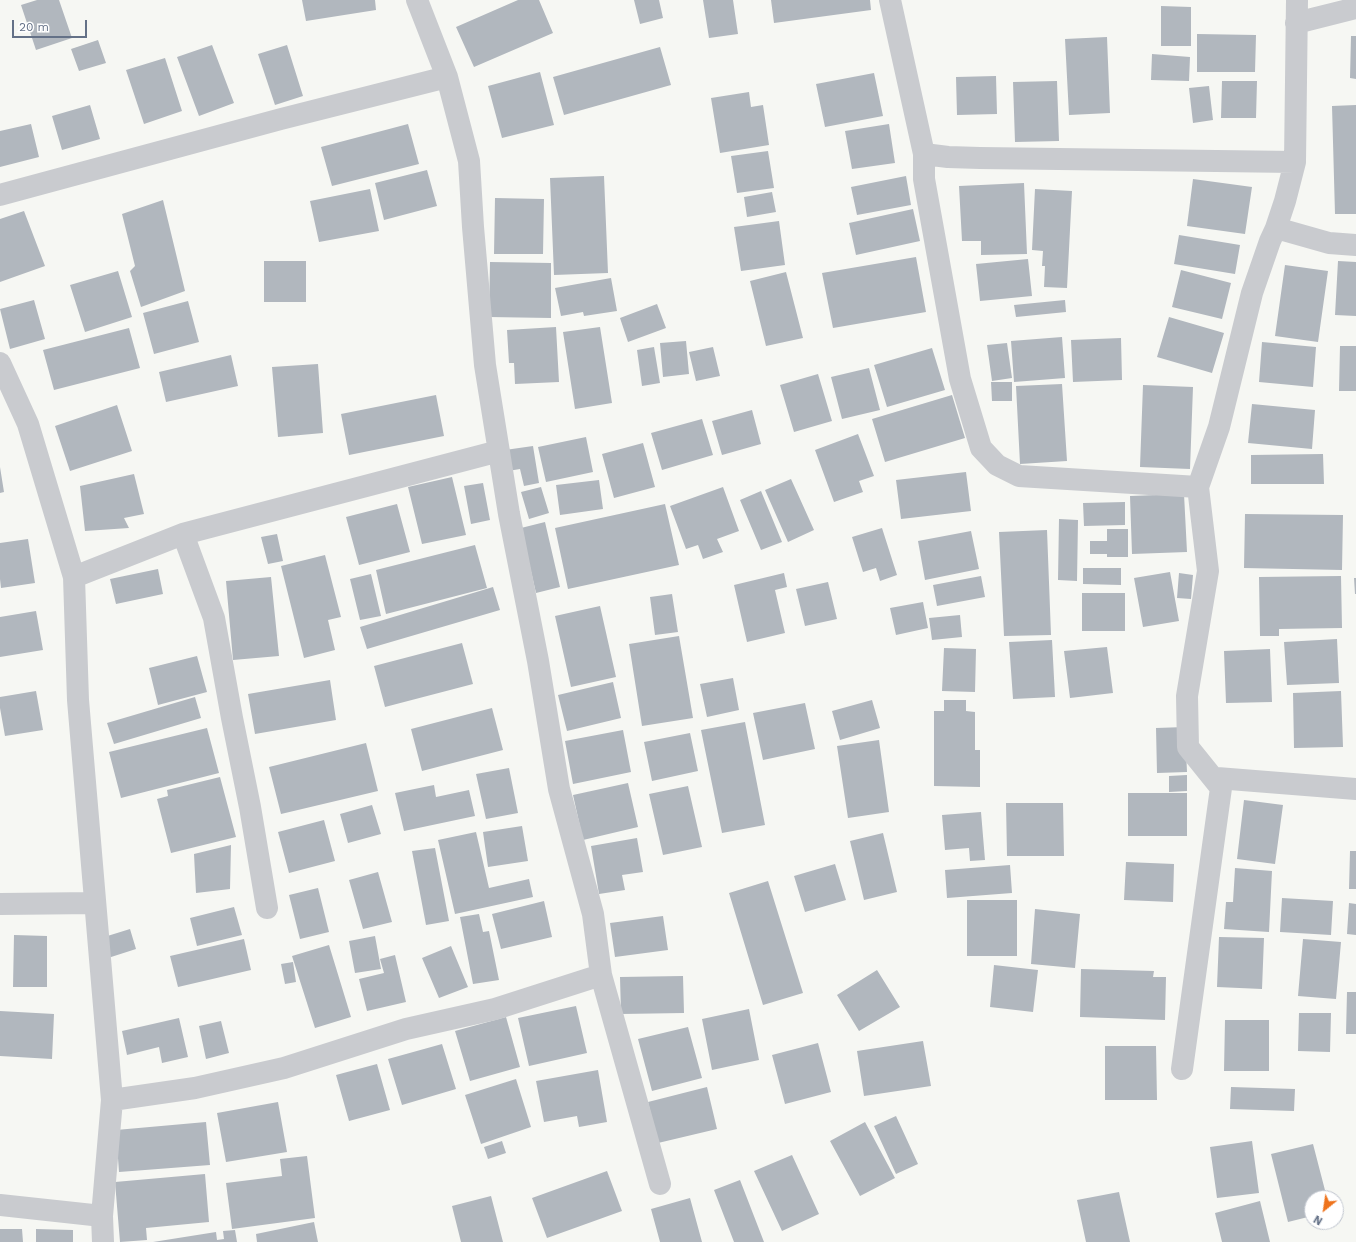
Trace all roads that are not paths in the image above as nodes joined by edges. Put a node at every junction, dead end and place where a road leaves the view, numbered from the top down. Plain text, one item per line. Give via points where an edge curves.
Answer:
1 (417, 0) edge
2 (890, 0) edge
3 (1297, 0) edge
4 (1356, 8) edge
5 (1296, 23) junction
6 (447, 78) junction
7 (924, 154) junction
8 (1296, 162) junction
9 (0, 195) edge
10 (1276, 228) junction
11 (1356, 245) edge
12 (0, 363) edge
13 (499, 451) junction
14 (1198, 487) junction
15 (183, 534) junction
16 (74, 577) junction
17 (1221, 788) junction
18 (1356, 788) edge
19 (95, 903) junction
20 (0, 904) edge
21 (267, 908) dead end
22 (601, 975) junction
23 (1182, 1069) dead end
24 (112, 1100) junction
25 (660, 1184) dead end
26 (0, 1205) edge
27 (102, 1216) junction
28 (103, 1242) edge

1 - 6 street
2 - 7 street
3 - 5 street
4 - 5 street
5 - 8 street
6 - 9 street via 281,119
6 - 13 street via 469,161 485,365
7 - 8 street via 980,158
7 - 14 street via 924,179 960,379 981,448 997,465 1019,476
8 - 10 street
10 - 11 street via 1329,243
10 - 14 street via 1252,293 1219,427
12 - 16 street via 28,424
13 - 15 street
13 - 22 street via 559,789 593,914
14 - 17 street via 1208,571 1187,696 1188,747
15 - 16 street
15 - 21 street via 214,618
16 - 19 street via 78,700
17 - 18 street via 1217,778
17 - 23 street
19 - 20 street
19 - 24 street
22 - 24 street via 495,1009 406,1029 284,1068 195,1088
22 - 25 street
24 - 27 street
26 - 27 street
27 - 28 street

